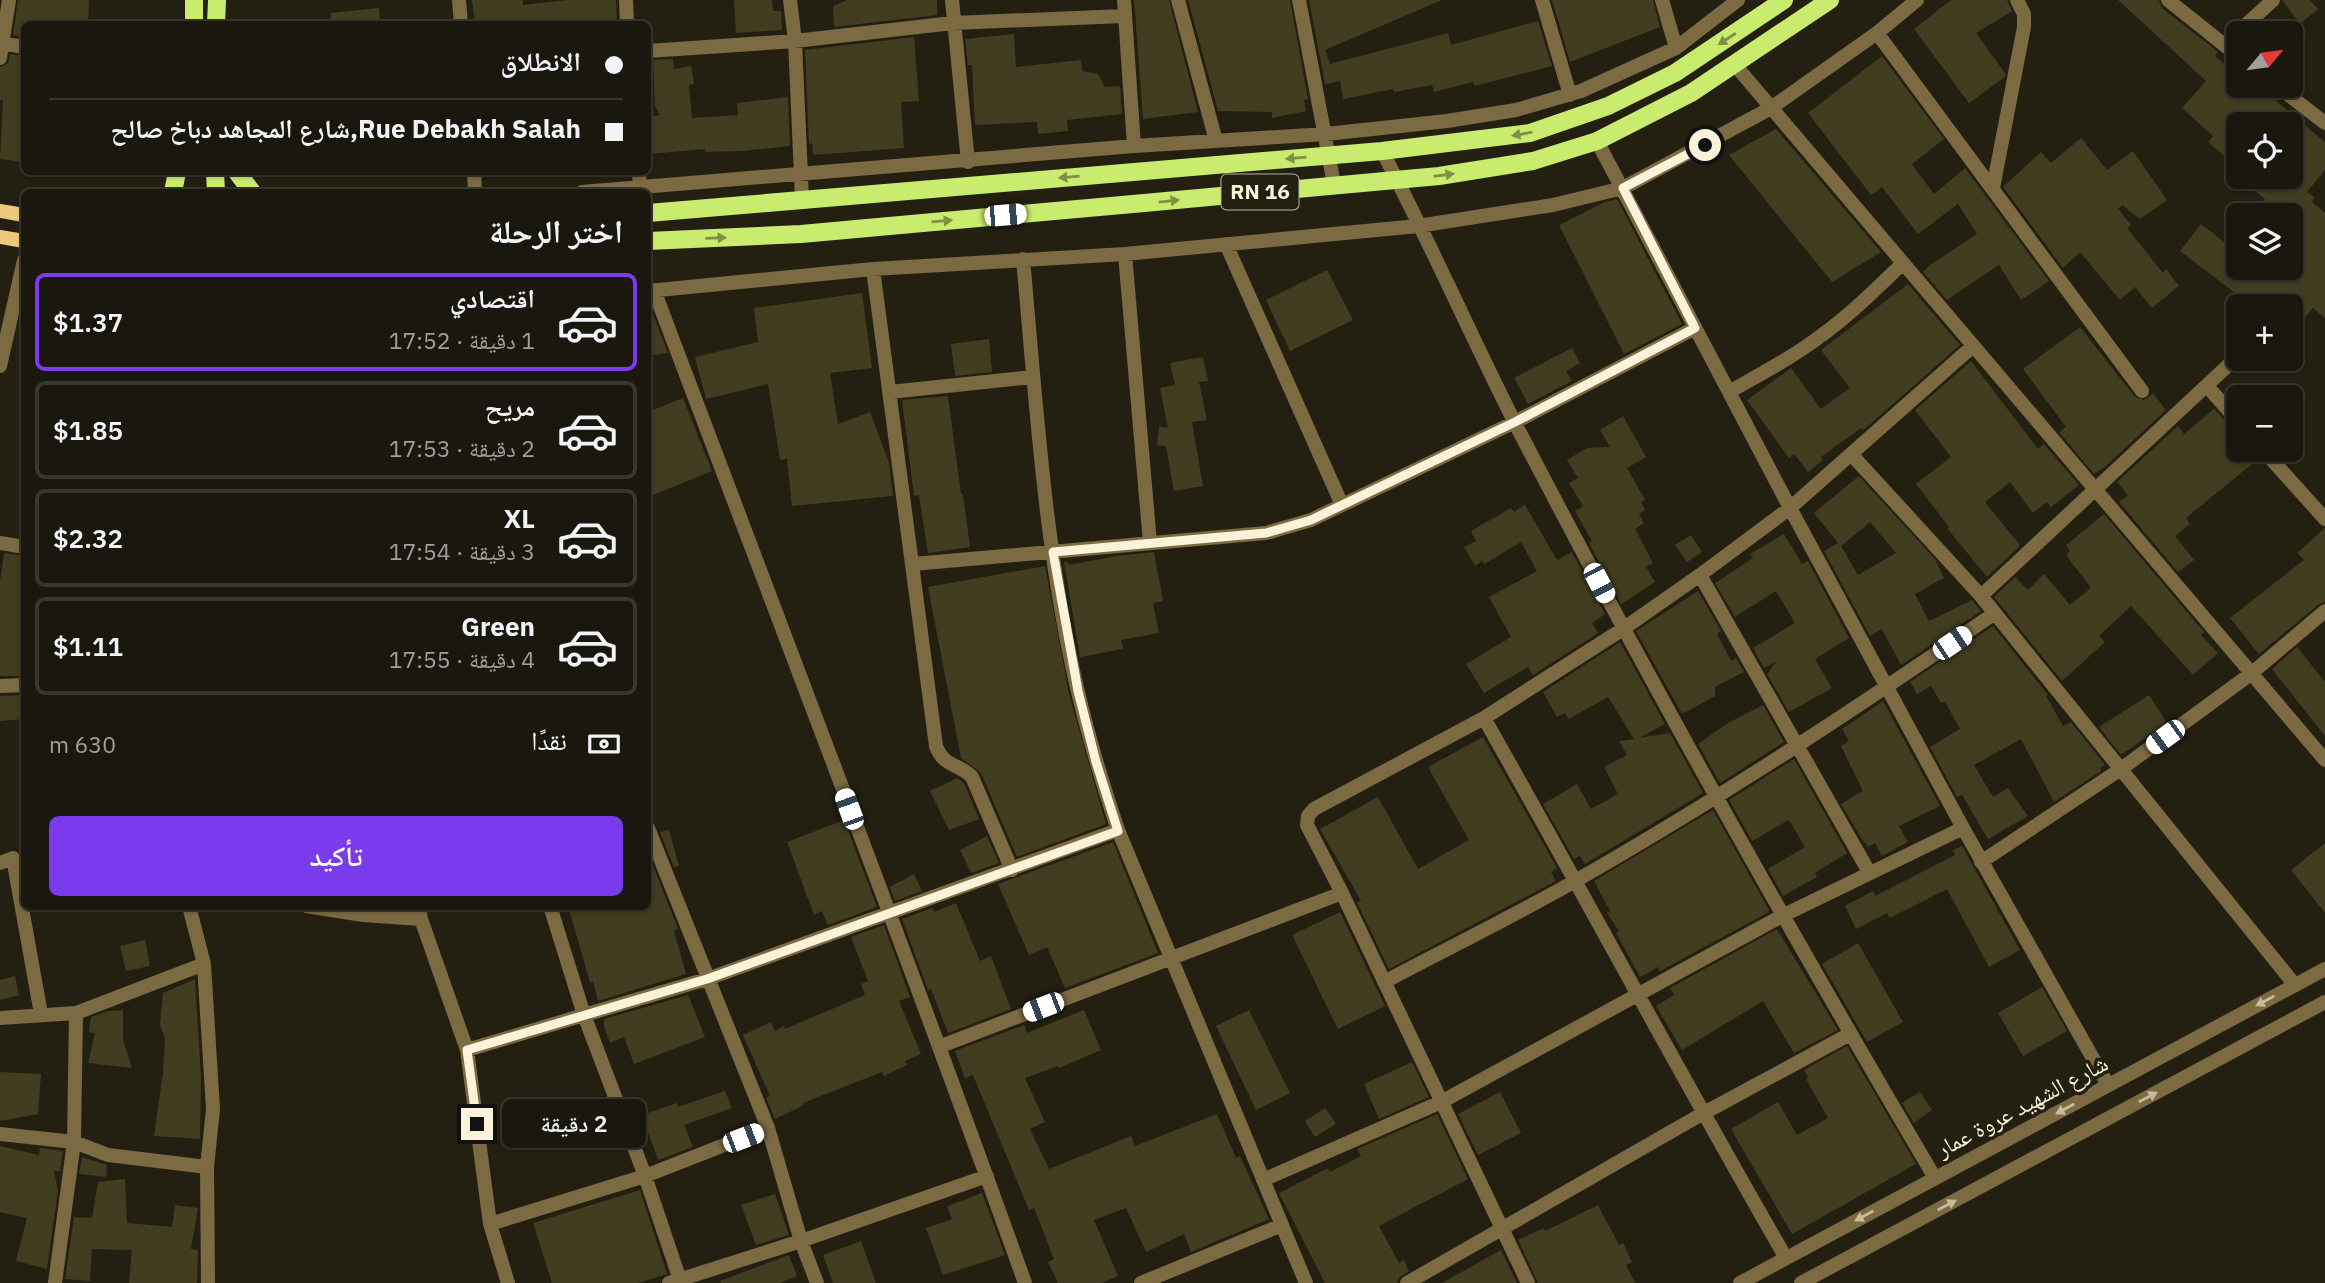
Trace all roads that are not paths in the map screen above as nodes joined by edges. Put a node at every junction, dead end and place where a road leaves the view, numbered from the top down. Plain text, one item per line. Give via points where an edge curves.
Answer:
1 (9, 0) edge
2 (194, 0) edge
3 (217, 0) edge
4 (459, 0) edge
5 (626, 0) edge
6 (790, 0) edge
7 (952, 0) edge
8 (1124, 0) edge
9 (1178, 0) edge
10 (1299, 0) edge
11 (1542, 0) edge
12 (1662, 0) edge
13 (1738, 0) edge
14 (1783, 0) edge
15 (1830, 0) edge
16 (1917, 0) edge
17 (2017, 0) edge
18 (2168, 0) edge
19 (2273, 0) edge
20 (1124, 16) junction
21 (194, 21) edge
22 (216, 21) edge
23 (461, 21) edge
24 (627, 21) edge
25 (953, 23) junction
26 (1877, 33) junction
27 (795, 41) junction
28 (1, 43) edge
29 (2224, 45) joint
30 (21, 46) edge
31 (1676, 48) junction
32 (651, 51) edge
33 (0, 58) edge
34 (1735, 65) junction
35 (1570, 95) junction
36 (2293, 98) edge
37 (1771, 108) junction
38 (2325, 123) edge
39 (1326, 134) junction
40 (1216, 141) junction
41 (1597, 141) junction
42 (1134, 146) junction
43 (1382, 151) junction
44 (1329, 155) junction
45 (968, 162) junction
46 (802, 174) junction
47 (1398, 180) junction
48 (640, 184) edge
49 (1334, 184) junction
50 (1623, 188) junction
51 (1993, 188) junction
52 (604, 189) edge
53 (802, 199) junction
54 (0, 211) edge
55 (651, 213) edge
56 (21, 214) edge
57 (1419, 226) junction
58 (0, 237) edge
59 (21, 240) edge
60 (651, 241) edge
61 (1226, 244) junction
62 (1125, 254) junction
63 (1023, 259) junction
64 (1903, 263) junction
65 (873, 269) junction
66 (651, 291) edge
67 (21, 292) edge
68 (19, 313) edge
69 (1695, 328) junction
70 (1973, 346) junction
71 (0, 366) edge
72 (2226, 367) edge
73 (1033, 377) junction
74 (2207, 386) junction
75 (1729, 391) junction
76 (2142, 391) dead end
77 (890, 392) junction
78 (2226, 407) edge
79 (1515, 422) junction
80 (1851, 454) junction
81 (2274, 462) edge
82 (2095, 490) junction
83 (1342, 505) junction
84 (1790, 508) junction
85 (2324, 515) edge
86 (0, 543) edge
87 (1150, 543) junction
88 (21, 546) edge
89 (1053, 552) junction
90 (913, 564) junction
91 (1700, 575) junction
92 (1980, 596) junction
93 (2325, 611) edge
94 (1995, 613) junction
95 (1623, 629) junction
96 (2252, 673) junction
97 (21, 685) edge
98 (0, 686) edge
99 (1887, 687) junction
100 (1484, 718) junction
101 (1797, 746) junction
102 (2325, 760) edge
103 (2121, 769) junction
104 (1716, 797) junction
105 (1963, 828) junction
106 (1118, 831) junction
107 (651, 836) edge
108 (12, 859) edge
109 (1982, 862) junction
110 (1012, 870) junction
111 (1869, 872) junction
112 (1576, 881) junction
113 (1342, 893) junction
114 (21, 907) edge
115 (22, 910) edge
116 (189, 910) edge
117 (331, 910) edge
118 (551, 910) edge
119 (420, 913) edge
120 (888, 913) junction
121 (1783, 916) junction
122 (1171, 959) junction
123 (204, 964) junction
124 (2325, 969) edge
125 (707, 979) junction
126 (1384, 982) junction
127 (2295, 985) junction
128 (1638, 996) junction
129 (2325, 1002) edge
130 (76, 1013) junction
131 (41, 1014) junction
132 (584, 1015) junction
133 (0, 1018) edge
134 (1850, 1034) junction
135 (941, 1046) junction
136 (467, 1050) junction
137 (2108, 1085) junction
138 (1441, 1102) junction
139 (1702, 1114) junction
140 (768, 1128) junction
141 (0, 1134) edge
142 (74, 1142) junction
143 (207, 1167) junction
144 (645, 1176) junction
145 (987, 1176) junction
146 (1935, 1178) junction
147 (1264, 1180) junction
148 (490, 1224) junction
149 (1282, 1225) junction
150 (1501, 1229) junction
151 (801, 1241) junction
152 (1786, 1258) junction
153 (676, 1282) edge
154 (55, 1283) edge
155 (208, 1283) edge
156 (508, 1283) edge
157 (817, 1283) edge
158 (1026, 1283) edge
159 (1141, 1283) edge
160 (1307, 1283) edge
161 (1407, 1283) edge
162 (1528, 1283) edge
163 (1740, 1283) edge
164 (1801, 1283) edge

1 - 28 street
2 - 21 main road
3 - 22 main road
4 - 23 street
5 - 24 street
6 - 27 street
7 - 25 street
8 - 20 street
9 - 40 street
10 - 39 street
11 - 35 street
12 - 31 street
13 - 31 street
14 -> 43 main road, RN 16 via 1675,74 1608,106 1530,133
15 - 34 main road, RN 16
16 - 26 street
17 - 51 street via 2024,27
18 - 29 street
19 - 29 street
20 - 25 street
20 - 42 street
25 - 27 street
25 - 45 street
26 - 37 street
26 - 51 street
27 - 32 street
27 - 46 street
28 - 30 street
28 - 33 street
31 - 35 street
34 - 37 street
34 - 41 main road, RN 16
35 - 39 street via 1461,119
36 - 38 street
37 - 50 street
37 - 64 street
39 - 40 street
39 - 44 street
40 - 42 street
47 -> 41 main road, RN 16 via 1533,161
41 - 50 street
42 - 45 street
43 - 44 main road, RN 16
43 - 47 street
44 - 49 street
44 -> 53 main road, RN 16
45 - 46 street
46 - 48 street
46 - 53 street
47 - 49 main road, RN 16
47 - 57 street
48 - 52 street
60 -> 49 main road, RN 16 via 802,234
50 - 57 street via 1553,205
50 - 69 street
51 - 76 street
53 - 55 main road, RN 16
54 - 56 main road
57 - 61 street
57 - 79 street
58 - 59 main road
61 - 62 street
61 - 83 street
62 - 63 street
62 - 87 street
63 - 65 street
63 - 73 street
64 - 70 street
64 - 75 street via 1822,335
65 - 66 street
65 - 77 street
66 - 120 street
67 - 68 street
68 - 71 street
69 - 75 street
69 - 79 street
70 - 80 street
70 - 82 street
72 - 74 street
73 - 77 street
73 - 89 street
74 - 78 street
74 - 82 street
75 - 84 street
77 - 90 street
79 - 83 street
79 - 95 street
80 - 84 street
80 - 92 street
81 - 85 street
82 - 92 street
82 - 96 street
83 - 87 street via 1266,533
84 - 91 street
84 - 99 street
86 - 88 street
87 - 89 street
89 - 90 street
89 - 106 street via 1078,691
90 - 110 street via 936,747 947,763 972,777
91 - 95 street
91 - 101 street
92 - 94 street
93 - 96 street
94 - 99 street
94 - 103 street
95 - 100 street
95 - 104 street
96 - 102 street
96 - 103 street
97 - 98 street
99 - 101 street
99 - 105 street
100 - 112 street
100 - 113 street via 1310,812 1307,825
101 - 104 street
101 - 111 street
103 - 109 street
103 - 127 street
104 - 112 street
104 - 121 street
105 - 109 street
105 - 111 street
106 - 110 street
106 - 122 street
107 - 125 street
108 - 114 street
109 - 137 street
110 - 120 street
111 - 121 street
112 - 126 street
112 - 128 street
113 - 122 street
113 - 126 street
115 - 131 street
116 - 123 street
117 - 119 street via 363,915
118 - 132 street
119 - 136 street
120 - 125 street
120 - 135 street
121 - 128 street
121 - 134 street
122 - 135 street
122 - 147 street
123 - 130 street
123 - 143 street via 213,1109
124 - 127 street, شارع الشهيد عروة عمار
125 - 132 street
125 - 140 street
126 - 138 street
127 -> 137 street, شارع الشهيد عروة عمار
128 - 138 street
128 - 139 street
164 -> 129 street
130 - 131 street
130 - 142 street
131 - 133 street
132 - 136 street
132 - 144 street
134 - 139 street
134 - 146 street
135 - 145 street
136 - 148 street
137 -> 146 street, شارع الشهيد عروة عمار
138 - 147 street
138 - 150 street
139 - 150 street
139 - 152 street
140 - 144 street
140 - 151 street
141 - 142 street
142 - 143 street via 108,1156
142 - 154 street
143 - 155 street
144 - 148 street
144 - 153 street
145 - 151 street
145 - 158 street
146 -> 152 street, شارع الشهيد عروة عمار
147 - 149 street
148 - 156 street
149 - 159 street
149 - 160 street
150 - 161 street
150 - 162 street
151 - 153 street
151 - 157 street
152 - 163 street, شارع الشهيد عروة عمار

